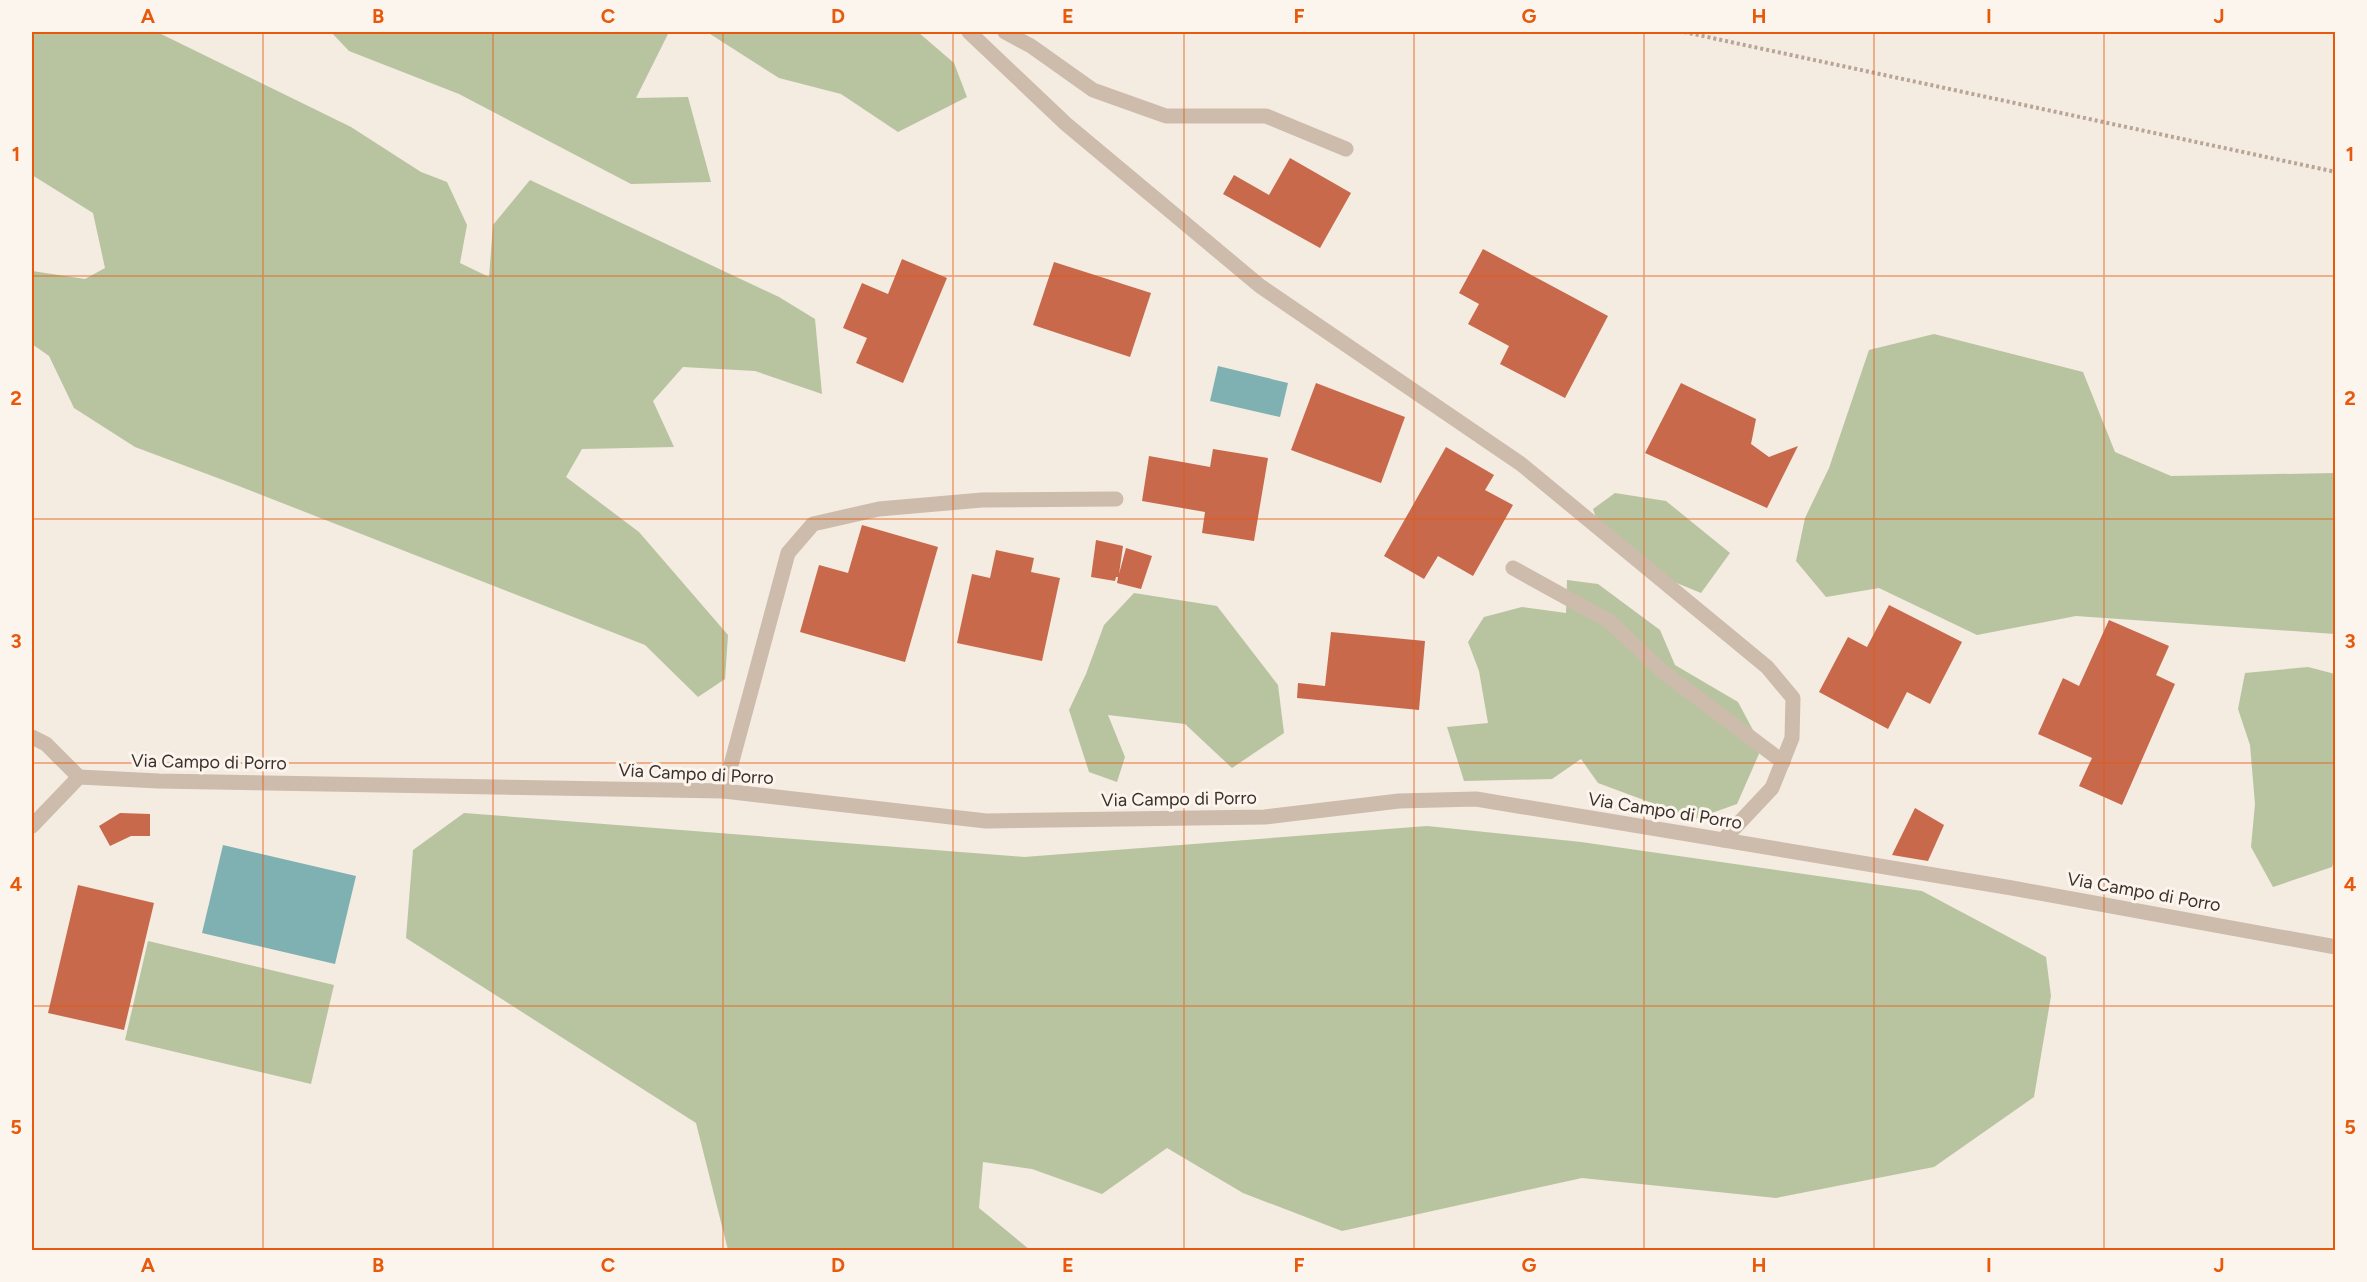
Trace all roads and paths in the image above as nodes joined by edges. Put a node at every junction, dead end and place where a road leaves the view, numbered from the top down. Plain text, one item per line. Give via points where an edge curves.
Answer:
1 (969, 32) edge
2 (1005, 32) edge
3 (1684, 32) edge
4 (1346, 149) dead end
5 (2336, 172) edge
6 (1116, 499) dead end
7 (1513, 568) dead end
8 (32, 736) edge
9 (1783, 762) junction
10 (78, 777) junction
11 (724, 791) junction
12 (32, 825) edge
13 (1723, 840) junction
14 (2336, 947) edge

1 - 9 street via 1066,124 1260,286 1521,464 1767,667 1793,698 1792,738
2 - 4 street via 1092,90 1166,116 1266,116
3 - 5 path
6 - 11 street via 982,500 879,509 813,524 788,553
7 - 9 street via 1609,621 1662,671
8 - 10 street via 46,744
9 - 13 street via 1773,788
10 - 11 street, Via Campo di Porro
10 - 12 street
11 - 13 street, Via Campo di Porro via 986,820 1265,817 1399,801 1476,799
13 - 14 street, Via Campo di Porro

